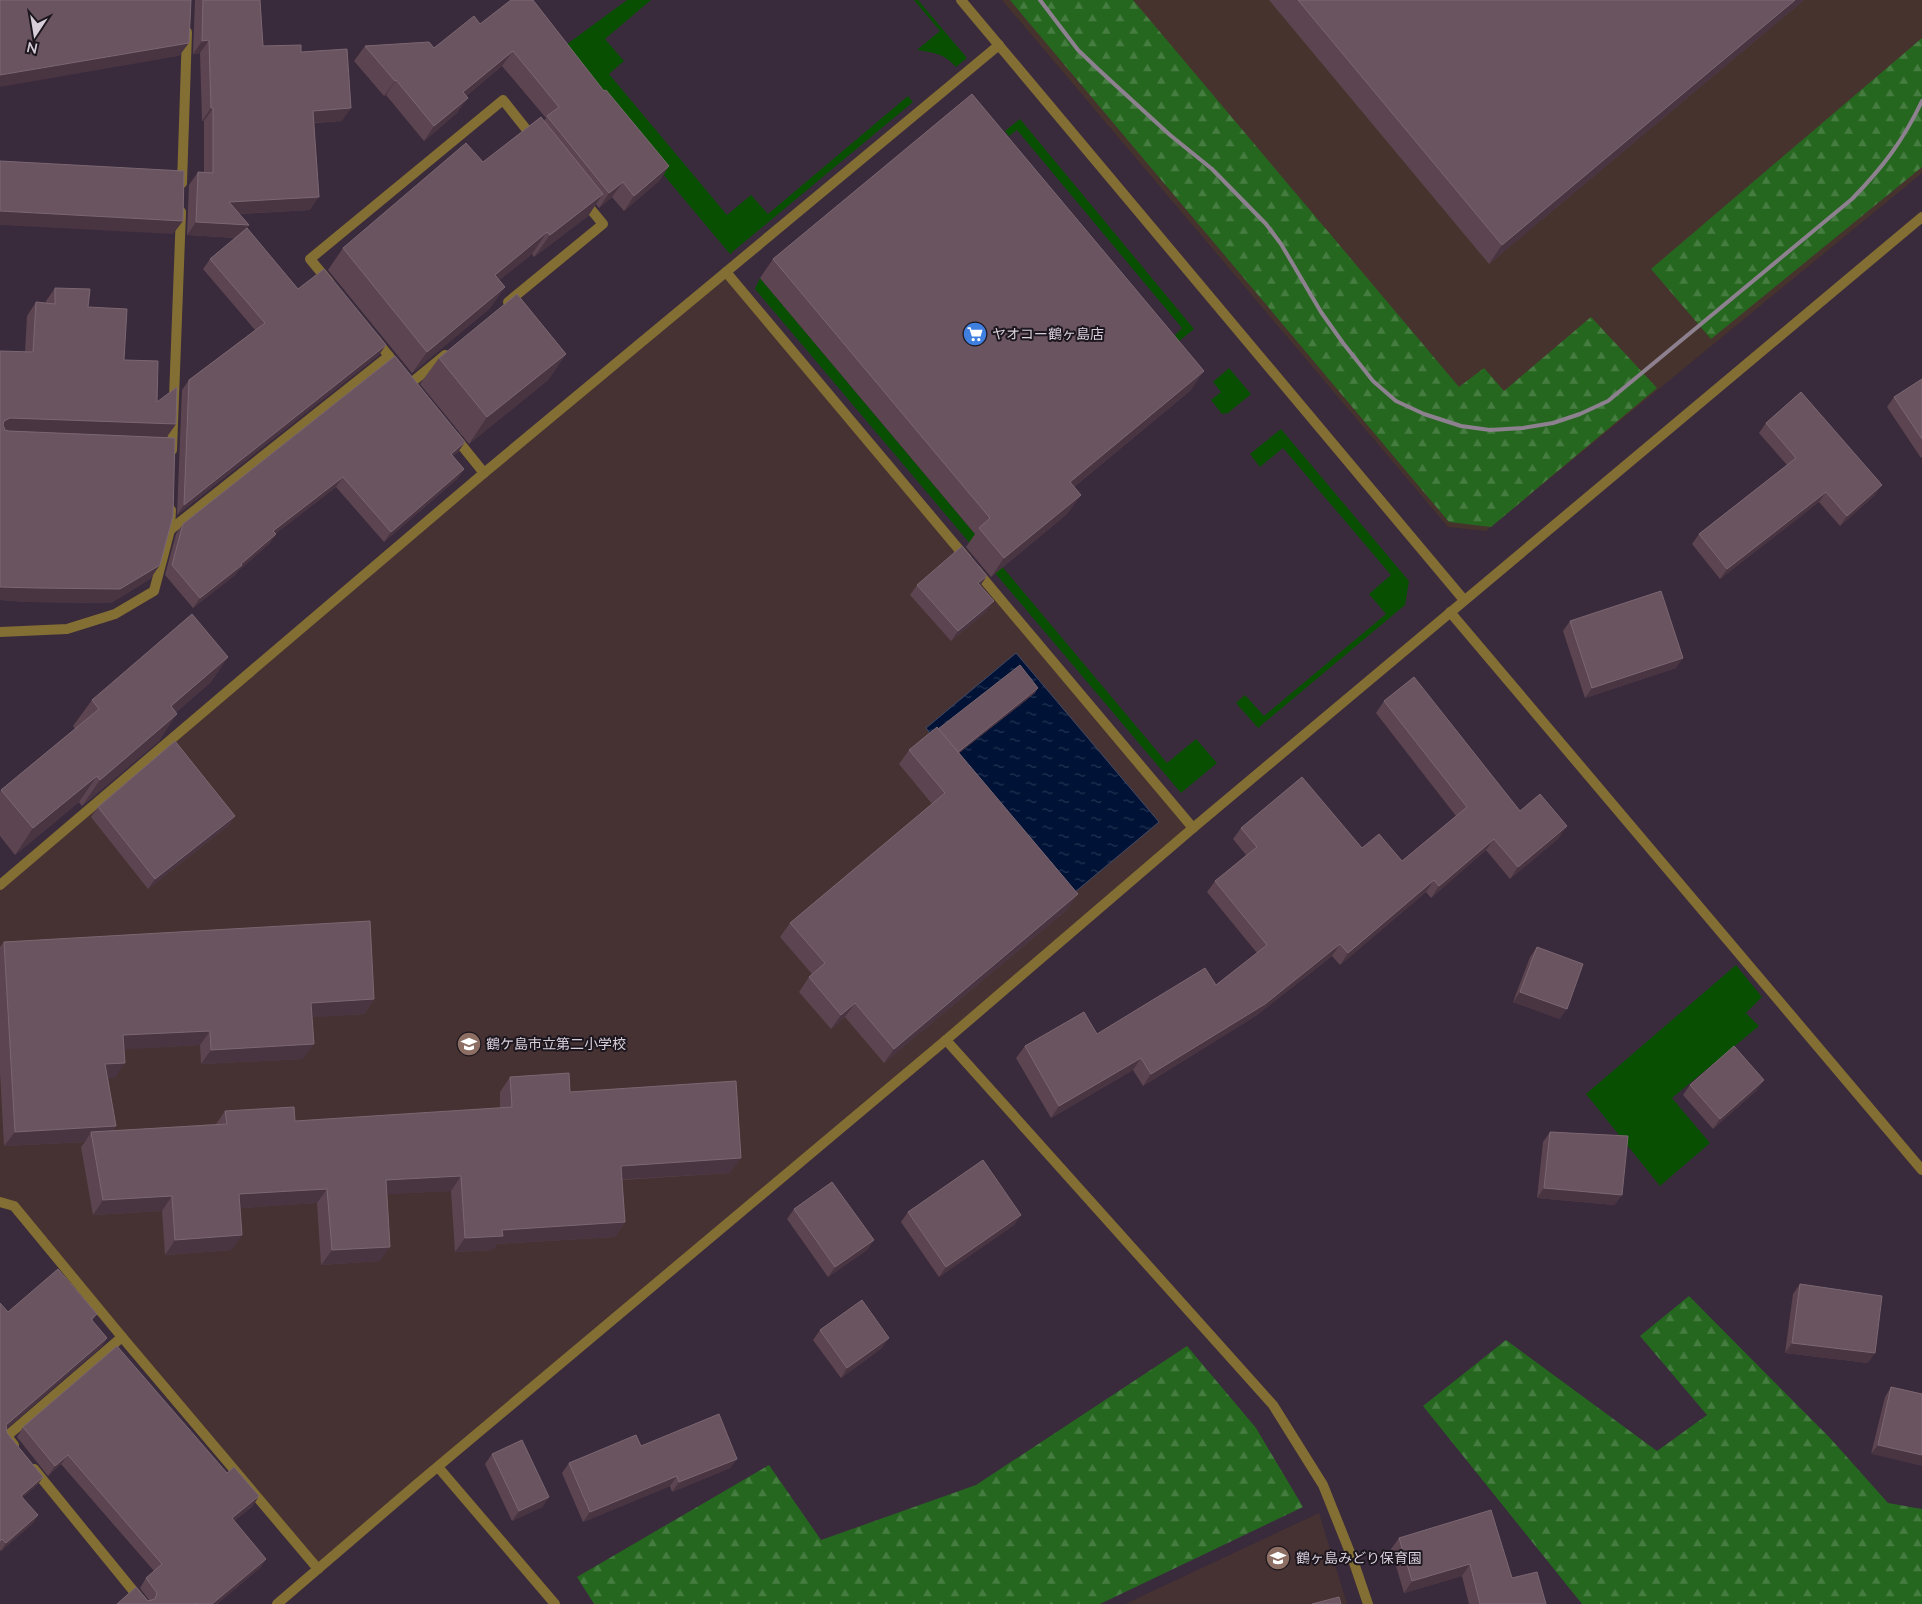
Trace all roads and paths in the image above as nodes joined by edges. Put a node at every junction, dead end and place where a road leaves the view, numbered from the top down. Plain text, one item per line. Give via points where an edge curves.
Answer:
1 (961, 0) edge
2 (188, 20) edge
3 (998, 45) junction
4 (541, 146) edge
5 (578, 193) edge
6 (1922, 218) edge
7 (726, 272) junction
8 (334, 289) edge
9 (503, 307) edge
10 (371, 334) edge
11 (457, 345) edge
12 (389, 356) junction
13 (448, 428) edge
14 (172, 464) edge
15 (484, 473) junction
16 (171, 502) edge
17 (170, 530) junction
18 (1464, 600) junction
19 (1450, 612) junction
20 (0, 632) edge
21 (1193, 828) junction
22 (0, 885) edge
23 (946, 1040) junction
24 (1922, 1170) edge
25 (0, 1202) edge
26 (122, 1337) junction
27 (438, 1467) junction
28 (318, 1569) junction
29 (144, 1604) edge
30 (277, 1604) edge
31 (555, 1604) edge
32 (1368, 1604) edge

1 - 3 street
2 - 14 street via 168,445
3 - 7 street
3 - 18 street
4 - 8 street via 503,100 310,259
5 - 9 street via 603,224
6 - 18 street
7 - 15 street
7 - 21 street
10 - 12 street
11 - 12 street via 414,387
12 - 17 street
13 - 15 street
15 - 22 street
16 - 17 street
17 - 20 street via 154,591 115,614 67,629
18 - 19 street
19 - 21 street
19 - 24 street
21 - 23 street
23 - 27 street
23 - 32 street via 1273,1405 1323,1485
25 - 26 street via 14,1206
26 - 28 street
26 - 29 street via 7,1436
27 - 28 street
27 - 31 street
28 - 30 street

